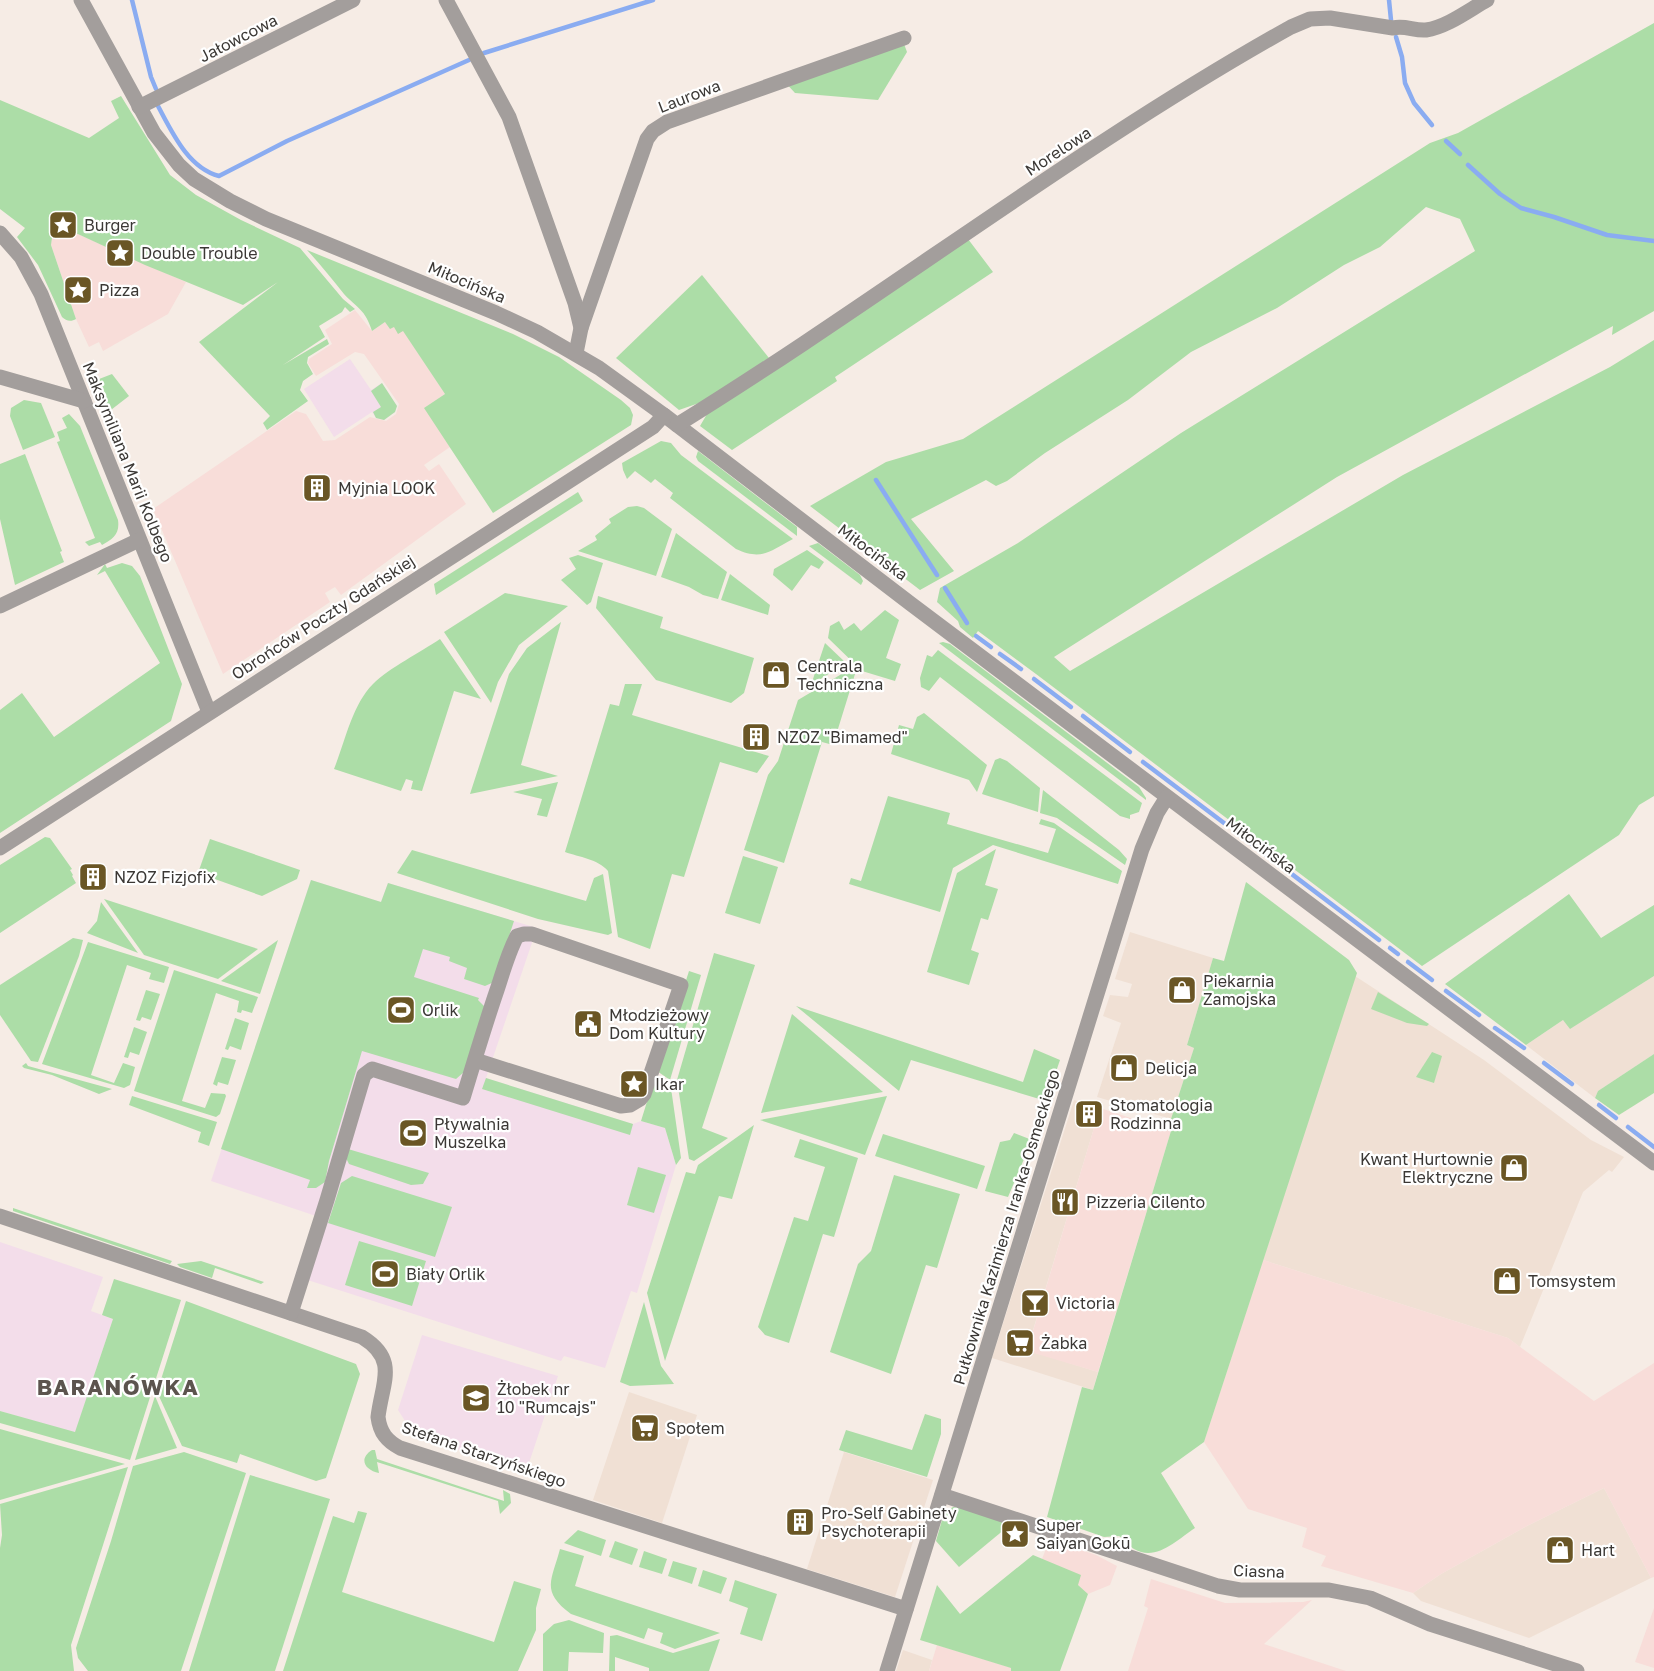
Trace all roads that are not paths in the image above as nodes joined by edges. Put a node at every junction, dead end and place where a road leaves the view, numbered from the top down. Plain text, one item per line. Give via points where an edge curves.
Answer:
1 (81, 0) edge
2 (352, 0) edge
3 (446, 0) edge
4 (1487, 0) edge
5 (904, 38) dead end
6 (139, 107) junction
7 (0, 233) edge
8 (581, 328) junction
9 (576, 353) junction
10 (0, 377) edge
11 (84, 401) junction
12 (664, 415) junction
13 (677, 425) junction
14 (139, 540) junction
15 (0, 606) edge
16 (209, 712) junction
17 (1167, 797) junction
18 (0, 848) edge
19 (475, 1059) junction
20 (1654, 1163) edge
21 (0, 1216) edge
22 (291, 1313) junction
23 (942, 1495) junction
24 (906, 1609) junction
25 (887, 1671) edge
26 (1577, 1671) edge

1 - 6 street, Miłocińska
2 - 6 street, Jałowcowa
3 - 8 street, Laurowa via 509,117
4 - 13 street, Morelowa via 1436,28 1423,30 1330,18 1310,19 1291,27 1130,125
5 - 8 street, Laurowa via 667,122 653,131
6 - 9 street, Miłocińska via 165,150 179,165 231,201 496,313
7 - 11 street, Maksymiliana Marii Kolbego via 21,257 41,294
8 - 9 street, Laurowa
9 - 12 street, Miłocińska
10 - 11 street
11 - 14 street, Maksymiliana Marii Kolbego
12 - 13 street, Miłocińska
12 - 16 street, Obrońców Poczty Gdańskiej via 644,432
13 - 17 street, Miłocińska
14 - 15 street
14 - 16 street, Maksymiliana Marii Kolbego
16 - 18 street, Obrońców Poczty Gdańskiej
17 - 20 street, Miłocińska
17 - 23 street, Pułkownika Kazimierza Iranka-Osmeckiego via 1142,849
19 - 19 street via 517,936 532,934 681,985 647,1085 640,1099 630,1105 621,1106
19 - 22 street via 463,1098 372,1069 364,1075
21 - 22 street, Stefana Starzyńskiego
22 - 24 street, Stefana Starzyńskiego via 362,1337 380,1351 386,1362 379,1427 400,1448
23 - 24 street, Pułkownika Kazimierza Iranka-Osmeckiego
23 - 26 street, Ciasna via 1218,1586 1240,1590 1329,1590 1370,1598 1430,1624
24 - 25 street, Pułkownika Kazimierza Iranka-Osmeckiego

